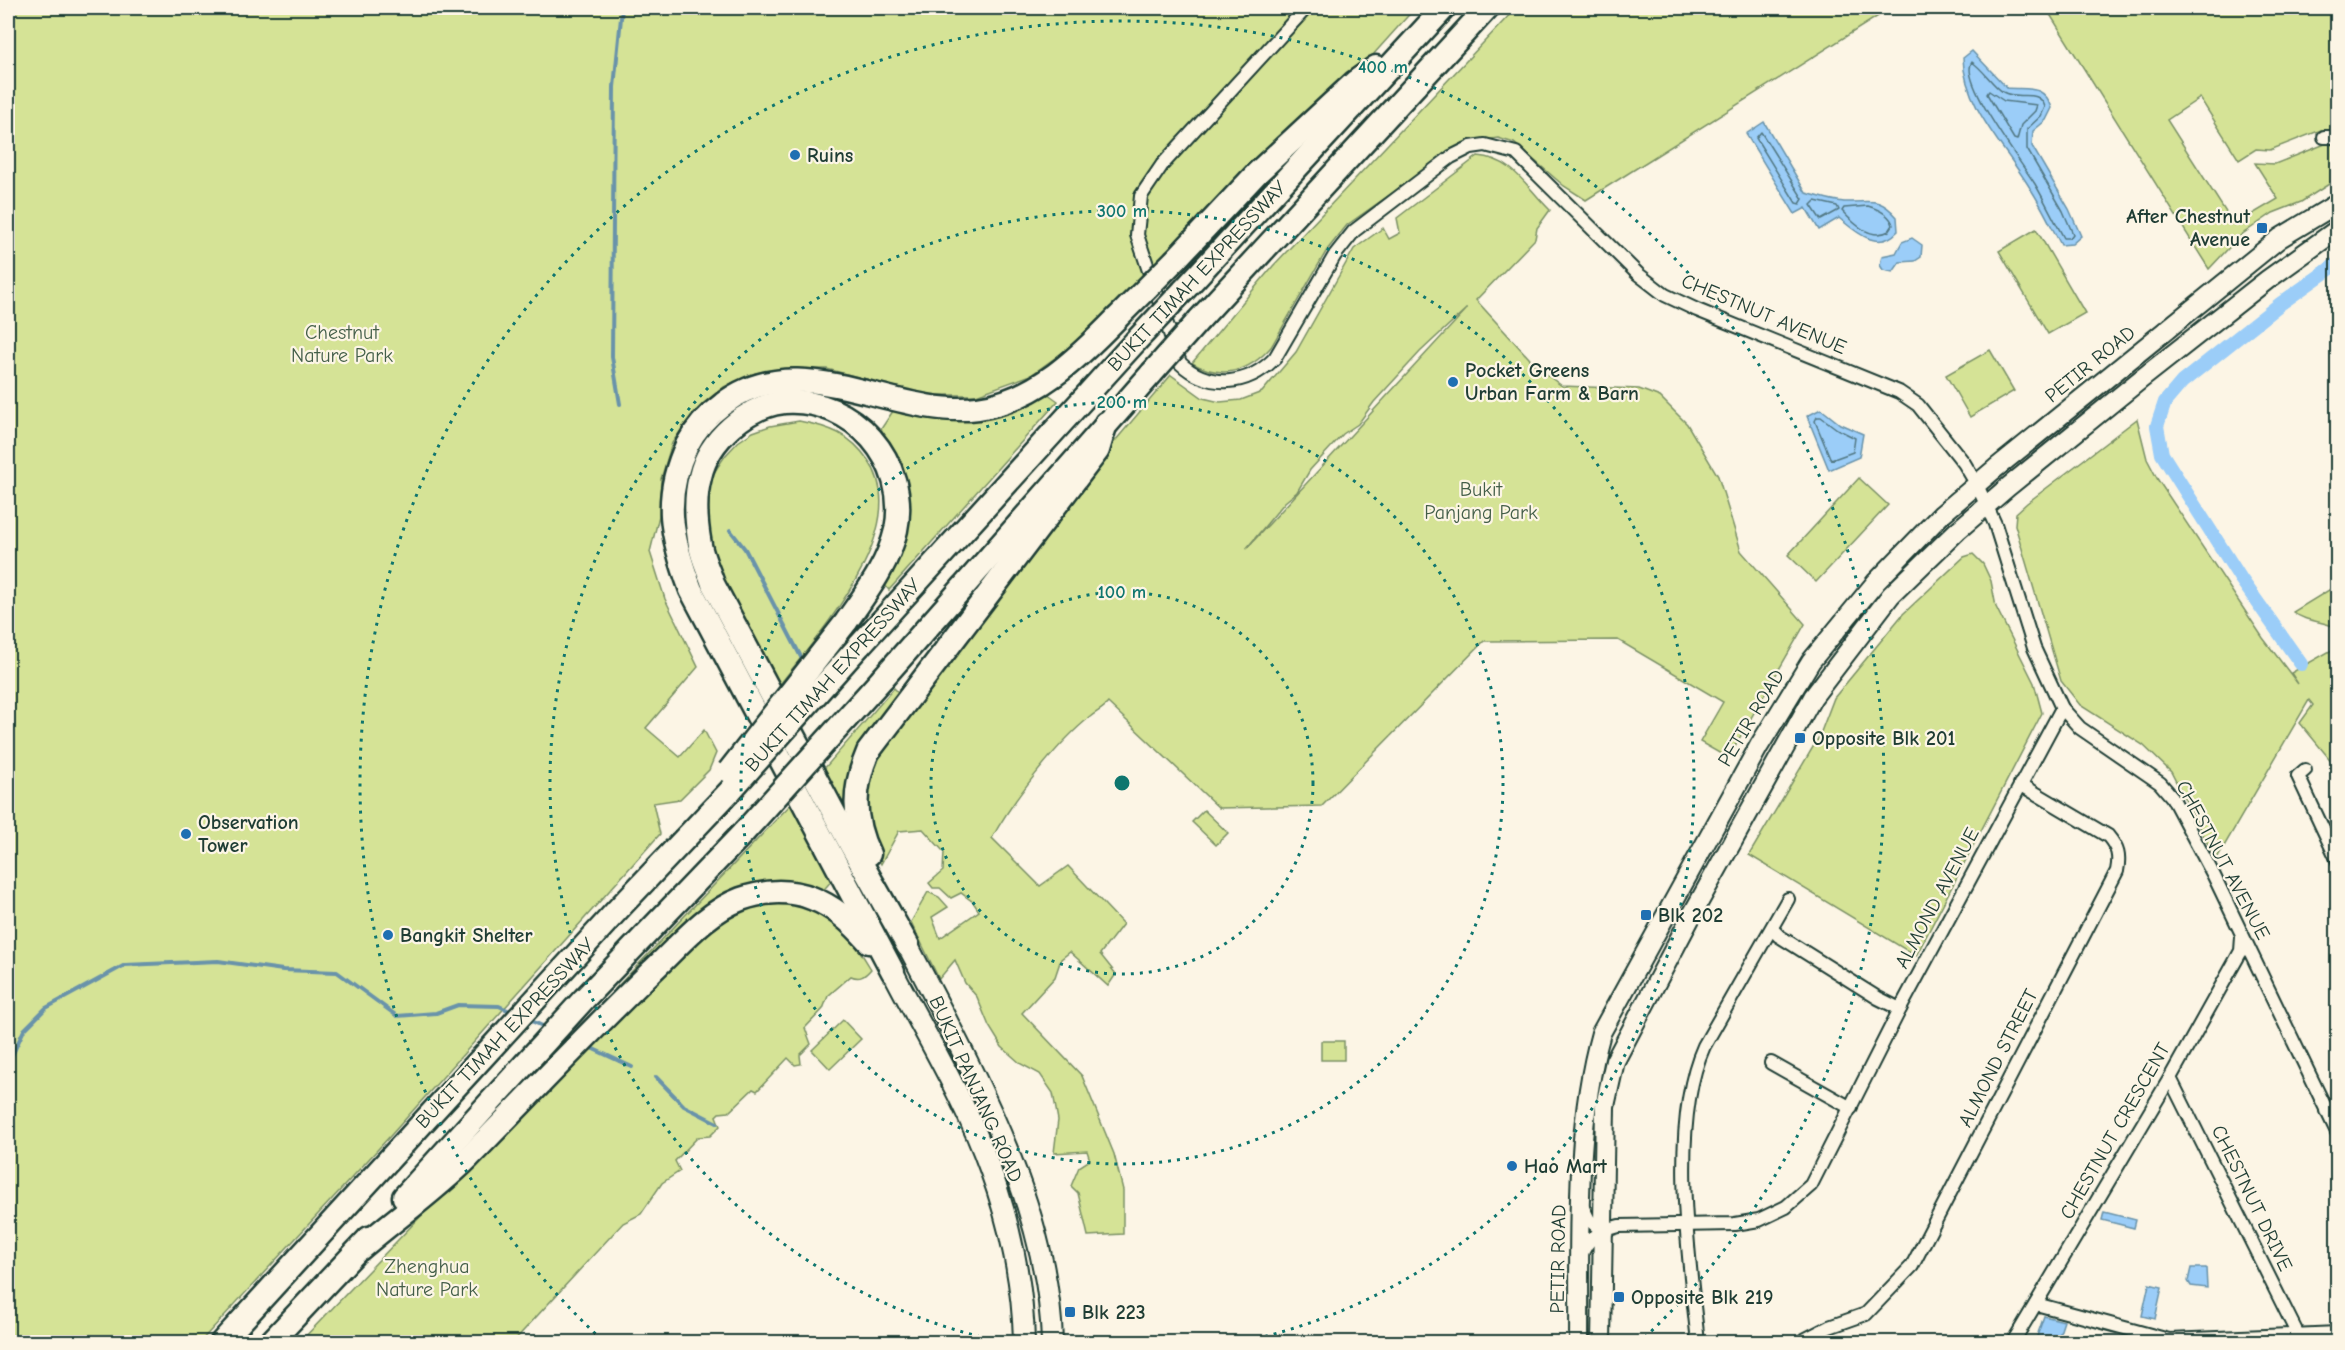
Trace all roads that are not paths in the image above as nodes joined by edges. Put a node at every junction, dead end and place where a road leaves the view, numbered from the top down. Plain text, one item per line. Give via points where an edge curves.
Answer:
1 (1306, 8) edge
2 (1444, 8) edge
3 (1487, 8) edge
4 (1412, 42) junction
5 (2324, 137) dead end
6 (2337, 137) edge
7 (2337, 203) edge
8 (2337, 229) edge
9 (2239, 272) junction
10 (2253, 292) junction
11 (1106, 423) junction
12 (1977, 484) junction
13 (1986, 507) junction
14 (2062, 708) junction
15 (2305, 770) dead end
16 (730, 780) junction
17 (2020, 784) junction
18 (848, 846) junction
19 (2337, 861) edge
20 (1788, 899) dead end
21 (1672, 902) junction
22 (1694, 911) junction
23 (1772, 929) junction
24 (2242, 935) junction
25 (908, 946) joint
26 (893, 972) junction
27 (1900, 1009) junction
28 (1771, 1063) dead end
29 (2170, 1078) junction
30 (1851, 1108) junction
31 (2332, 1108) edge
32 (2337, 1134) edge
33 (457, 1153) junction
34 (1581, 1203) junction
35 (1686, 1226) junction
36 (1602, 1231) junction
37 (1579, 1260) junction
38 (2036, 1304) junction
39 (2337, 1333) edge
40 (2298, 1335) junction
41 (222, 1342) edge
42 (271, 1342) edge
43 (1024, 1342) edge
44 (1052, 1342) edge
45 (1578, 1342) edge
46 (1601, 1342) edge
47 (1698, 1342) edge
48 (1800, 1342) edge
49 (2013, 1342) edge

1 - 12 street, CHESTNUT AVENUE via 1162,165 1141,196 1137,235 1147,272 1180,363 1194,375 1229,382 1263,369 1275,358 1335,255 1354,231 1451,157 1471,147 1493,146 1516,153 1638,274 1665,294 1881,383 1918,405
2 - 4 highway, BUKIT TIMAH EXPRESSWAY
3 - 11 highway, BUKIT TIMAH EXPRESSWAY, bridge
4 - 16 highway, BUKIT TIMAH EXPRESSWAY, bridge via 859,646
4 - 18 highway, bridge via 1355,82 1257,173 1080,356 1038,386 1010,400 980,408 946,410 825,382 780,381 731,398 708,415 691,437 676,468 671,522 690,590 722,652
5 - 6 street
7 - 9 main road, PETIR ROAD via 2280,238
8 - 10 main road, PETIR ROAD
9 - 10 street, PETIR ROAD via 2254,264 2266,266 2266,277
9 - 12 main road, PETIR ROAD
10 - 13 main road, PETIR ROAD
11 - 18 highway via 1098,450 868,752 860,770
11 - 33 highway, BUKIT TIMAH EXPRESSWAY, bridge via 744,832 584,999
12 - 13 street, CHESTNUT AVENUE
12 - 21 main road, PETIR ROAD via 1876,582 1811,661
13 - 14 street, CHESTNUT AVENUE via 1995,524 2034,648
13 - 22 main road, PETIR ROAD via 1891,595 1828,674
14 - 17 street, ALMOND AVENUE
14 - 24 street, CHESTNUT AVENUE via 2080,729 2160,783 2172,798
15 - 19 street via 2298,776
16 - 18 highway, bridge via 846,622 879,573 896,528 897,488 889,462 872,436 849,418 816,404 784,402 743,417 712,449 700,474 696,500 700,547 713,584
16 - 41 highway, BUKIT TIMAH EXPRESSWAY via 699,823
17 - 27 street, ALMOND AVENUE
17 - 48 street, ALMOND STREET via 2108,836 2116,846 2117,871 1912,1266 1866,1314
18 - 25 highway
18 - 26 highway
20 - 23 street
21 - 22 main road via 1680,894 1689,895
21 - 34 main road, PETIR ROAD via 1601,1033 1588,1086
22 - 36 main road, PETIR ROAD via 1615,1061 1605,1106
23 - 27 street
23 - 35 street via 1696,1064 1688,1096
24 - 29 street, CHESTNUT CRESCENT via 2241,951
24 - 31 street, CHESTNUT AVENUE
25 - 44 main road, BUKIT PANJANG ROAD via 968,1062 1010,1157 1034,1225
26 - 33 highway via 848,920 813,897 783,892 741,899 702,924
26 - 43 main road, BUKIT PANJANG ROAD via 990,1168 1010,1238 1024,1317
27 - 30 street, ALMOND AVENUE
28 - 30 street
29 - 38 street, CHESTNUT CRESCENT
29 - 40 street, CHESTNUT DRIVE
30 - 35 street, ALMOND AVENUE via 1811,1185 1786,1207 1759,1220
31 - 32 street, CHESTNUT AVENUE
33 - 42 highway, BUKIT TIMAH EXPRESSWAY
34 - 36 street via 1589,1220
34 - 37 main road, PETIR ROAD
35 - 36 street, ALMOND AVENUE via 1619,1226
35 - 47 street
36 - 37 street via 1588,1242
36 - 46 main road, PETIR ROAD
37 - 45 main road, PETIR ROAD
38 - 40 street via 2169,1340
38 - 49 street, CHESTNUT CRESCENT
39 - 40 street

